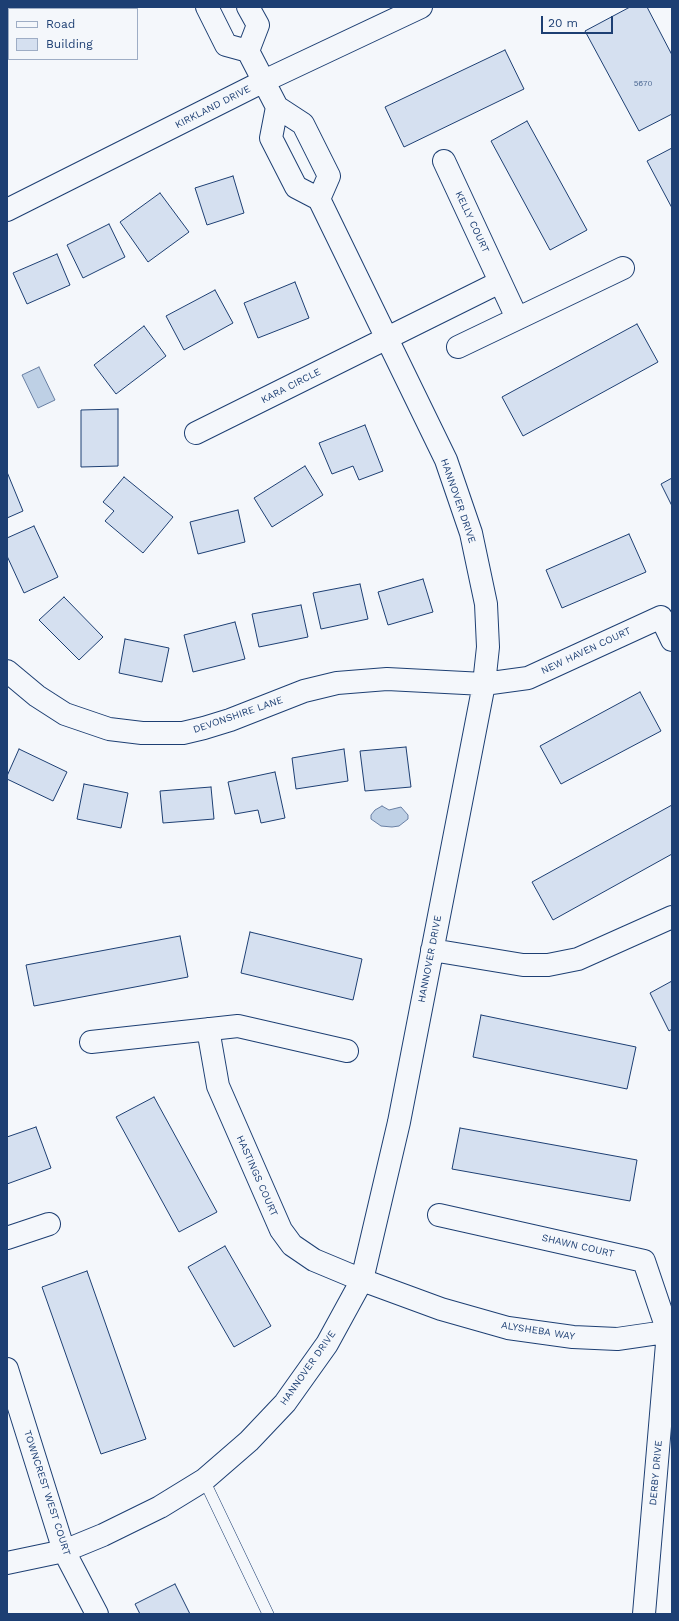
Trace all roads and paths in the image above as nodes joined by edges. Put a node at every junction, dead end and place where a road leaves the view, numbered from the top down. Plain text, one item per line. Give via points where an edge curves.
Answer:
1 (207, 7) edge
2 (248, 7) edge
3 (421, 7) edge
4 (248, 51) junction
5 (264, 81) junction
6 (277, 107) junction
7 (444, 161) dead end
8 (319, 199) junction
9 (7, 210) edge
10 (623, 268) dead end
11 (500, 282) junction
12 (517, 318) junction
13 (386, 338) junction
14 (458, 347) dead end
15 (196, 433) dead end
16 (672, 640) edge
17 (7, 671) edge
18 (484, 684) junction
19 (672, 917) edge
20 (432, 950) junction
21 (208, 1029) junction
22 (91, 1042) dead end
23 (347, 1051) dead end
24 (439, 1215) dead end
25 (49, 1224) dead end
26 (7, 1238) edge
27 (362, 1280) junction
28 (670, 1332) edge
29 (7, 1368) edge
30 (204, 1480) junction
31 (64, 1551) junction
32 (7, 1563) edge
33 (97, 1614) edge
34 (268, 1614) edge
35 (644, 1614) edge

1 - 4 street via 226,45
2 - 4 street via 258,25
3 - 5 street, KIRKLAND DRIVE
4 - 5 street
5 - 6 street
5 - 9 street, KIRKLAND DRIVE
6 - 8 street via 271,138 296,187
6 - 8 street via 303,124 329,176
7 - 11 street, KELLY COURT
8 - 13 street, HANNOVER DRIVE
10 - 12 street
11 - 12 street, KELLY COURT
11 - 13 street
12 - 14 street
13 - 15 street, KARA CIRCLE
13 - 18 street, HANNOVER DRIVE via 446,460 471,533 486,604 488,647
16 - 18 street, NEW HAVEN COURT via 661,617 528,678
17 - 18 street, DEVONSHIRE LANE via 37,696 65,714 109,729 142,733 183,733 204,728 304,691 337,683 387,679
18 - 20 street, HANNOVER DRIVE
19 - 20 street via 578,959 548,965 523,965
20 - 27 street, HANNOVER DRIVE via 399,1122
21 - 22 street
21 - 23 street via 238,1026
21 - 27 street, HASTINGS COURT via 218,1086 281,1230 292,1245 314,1260
24 - 28 street, SHAWN COURT via 644,1261
25 - 26 street
27 - 28 street, ALYSHEBA WAY via 441,1309 508,1328 573,1337 617,1339
27 - 30 street, HANNOVER DRIVE via 327,1344 285,1403 249,1441
28 - 35 street, DERBY DRIVE
29 - 31 street, TOWNCREST WEST COURT
30 - 31 street, HANNOVER DRIVE via 160,1507
30 - 34 lane
31 - 32 street, HANNOVER DRIVE
31 - 33 street, TOWNCREST WEST COURT

